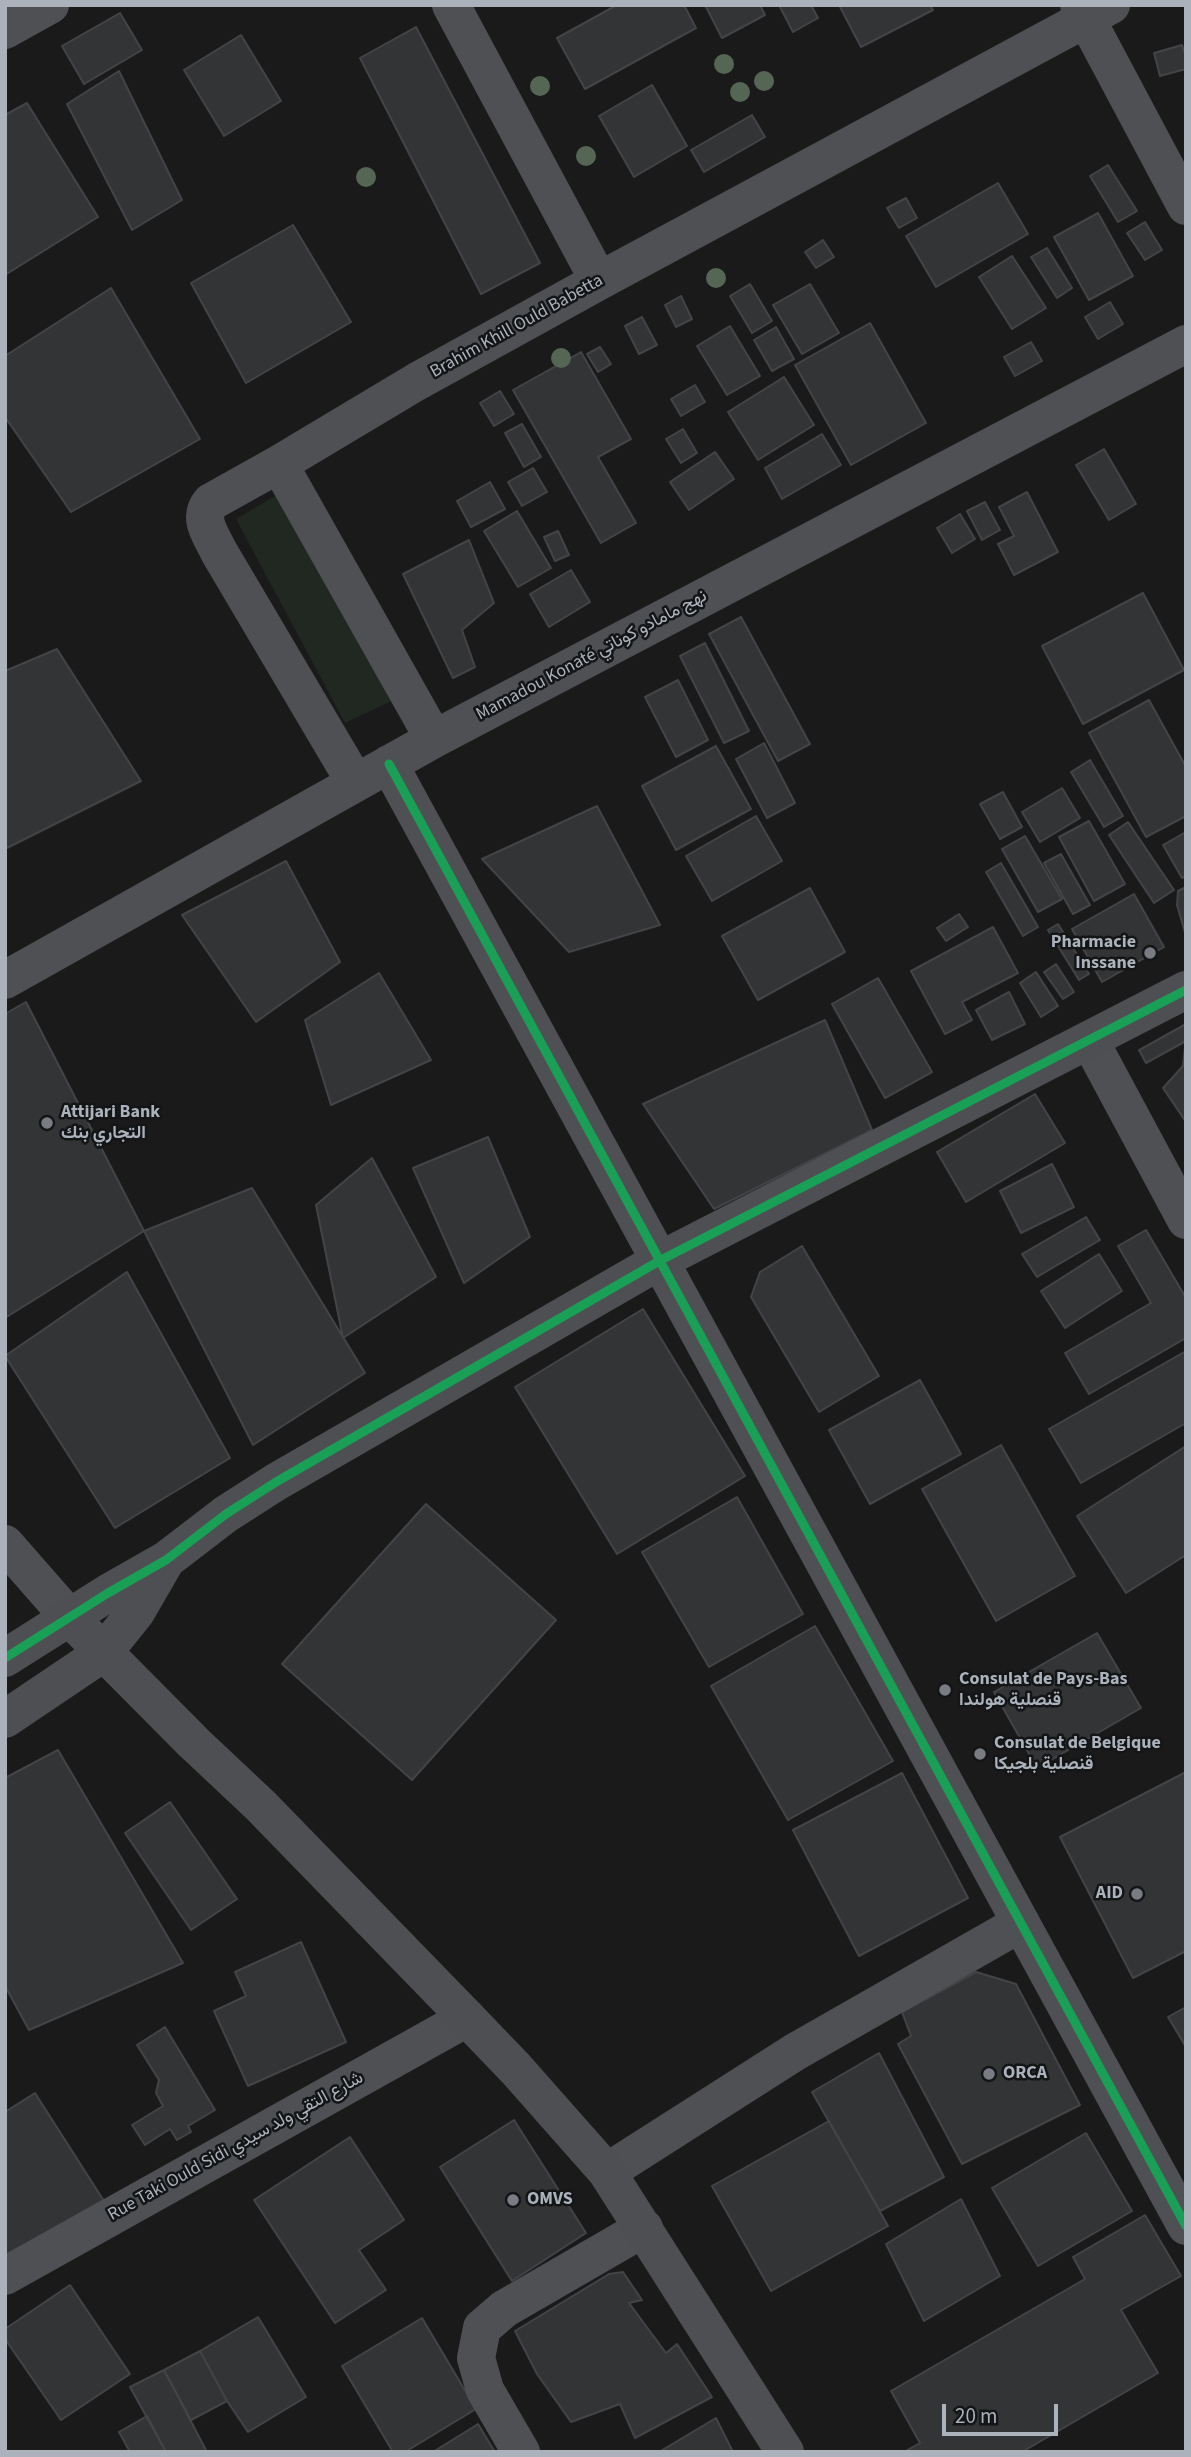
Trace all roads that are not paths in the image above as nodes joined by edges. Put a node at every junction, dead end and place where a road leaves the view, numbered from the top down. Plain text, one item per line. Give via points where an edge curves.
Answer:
1 (50, 5) edge
2 (451, 5) edge
3 (1092, 10) edge
4 (5, 30) edge
5 (1186, 206) edge
6 (599, 281) junction
7 (1186, 344) edge
8 (279, 464) junction
9 (434, 739) junction
10 (389, 764) junction
11 (355, 782) junction
12 (5, 980) edge
13 (1186, 990) edge
14 (1090, 1041) junction
15 (1186, 1220) edge
16 (661, 1260) junction
17 (5, 1545) edge
18 (166, 1560) junction
19 (69, 1618) junction
20 (103, 1653) junction
21 (5, 1658) edge
22 (5, 1718) edge
23 (1021, 1923) junction
24 (467, 2018) junction
25 (607, 2172) junction
26 (1186, 2226) edge
27 (644, 2228) junction
28 (5, 2276) edge
29 (521, 2452) edge
30 (785, 2452) edge

1 - 4 street
2 - 6 street
3 - 5 street
3 - 6 street, Brahim Khill Ould Babetta
6 - 8 street, Brahim Khill Ould Babetta
7 - 9 street, Mamadou Konaté نهج مامادو كوناتي
8 - 9 street
8 - 11 street, Brahim Khill Ould Babetta via 211,502 204,520
9 - 10 street, Mamadou Konaté نهج مامادو كوناتي
10 - 11 street, Mamadou Konaté نهج مامادو كوناتي
10 - 16 street
11 - 12 street, Mamadou Konaté نهج مامادو كوناتي
13 - 14 street
14 - 15 street
14 - 16 street
16 - 18 street via 276,1482
16 - 23 street
17 - 19 street
18 - 19 street
18 - 20 street via 136,1612
19 - 20 street
19 - 21 street
20 - 22 street
20 - 24 street
23 - 25 street via 796,2052
23 - 26 street
24 - 25 street
24 - 28 street, Rue Taki Ould Sidi شارع التقي ولد سيدي
25 - 27 street
27 - 29 street via 504,2309 482,2328 476,2358 485,2390
27 - 30 street

